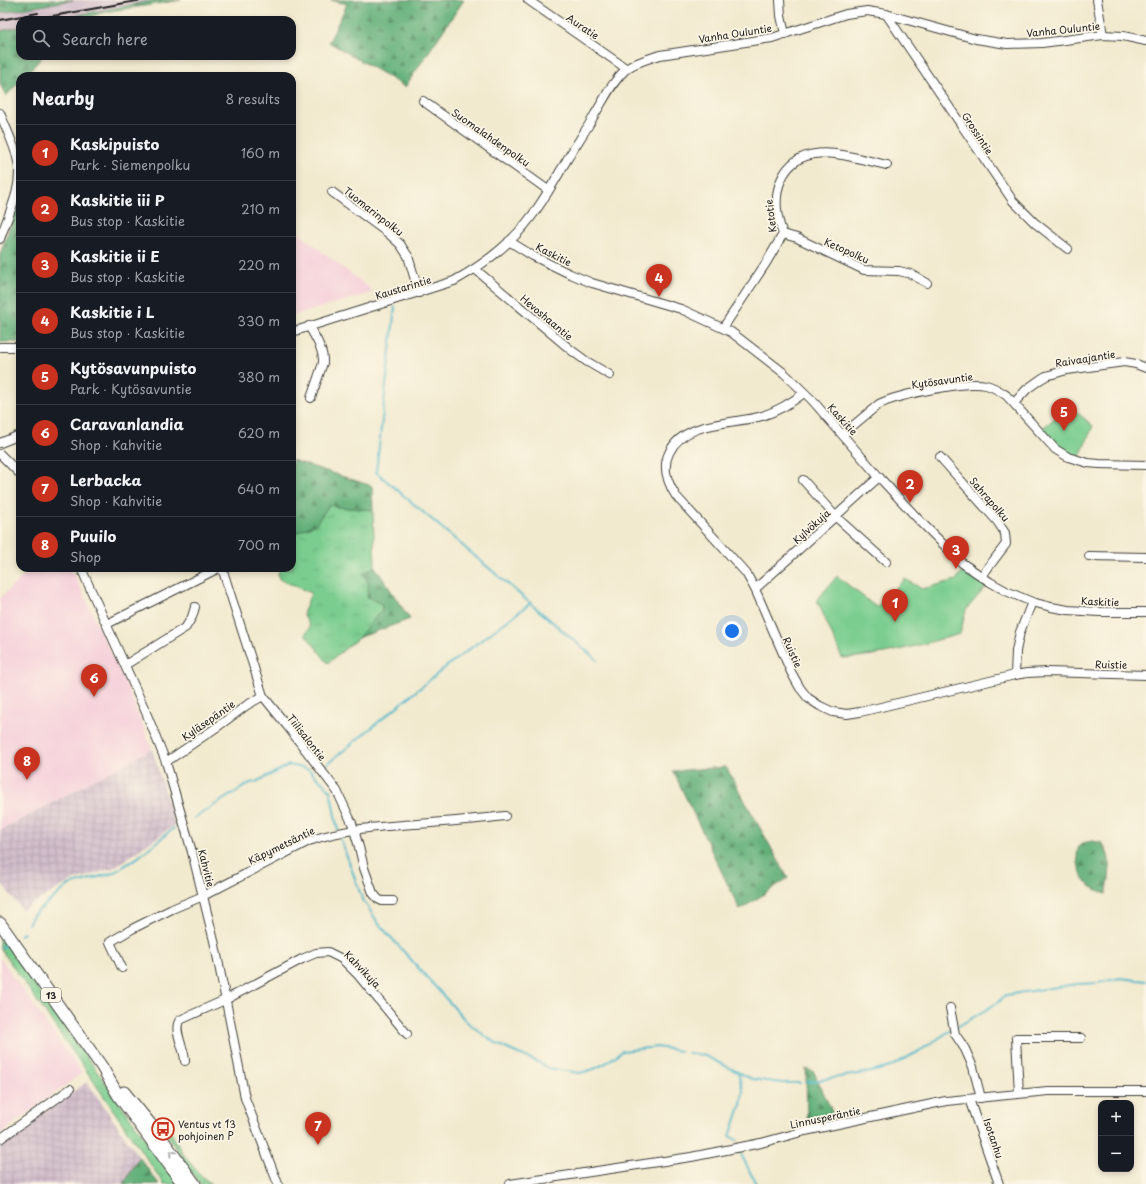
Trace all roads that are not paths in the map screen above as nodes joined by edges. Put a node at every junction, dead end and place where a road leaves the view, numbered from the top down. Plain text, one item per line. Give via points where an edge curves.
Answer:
1 (528, 0) edge
2 (780, 0) edge
3 (1097, 0) edge
4 (886, 14) junction
5 (785, 34) junction
6 (1103, 35) junction
7 (1146, 41) edge
8 (627, 69) junction
9 (423, 101) dead end
10 (0, 113) edge
11 (16, 157) edge
12 (887, 165) dead end
13 (548, 190) junction
14 (332, 192) dead end
15 (16, 193) edge
16 (783, 234) junction
17 (0, 239) edge
18 (509, 241) junction
19 (1068, 249) dead end
20 (474, 269) junction
21 (927, 283) dead end
22 (419, 293) junction
23 (309, 326) junction
24 (723, 328) junction
25 (296, 331) edge
26 (0, 347) edge
27 (16, 347) edge
28 (1146, 368) edge
29 (610, 375) dead end
30 (804, 393) junction
31 (311, 398) dead end
32 (1014, 404) junction
33 (843, 434) junction
34 (16, 437) edge
35 (0, 443) edge
36 (0, 454) edge
37 (940, 457) dead end
38 (1146, 465) edge
39 (16, 470) edge
40 (879, 477) junction
41 (803, 480) dead end
42 (836, 517) junction
43 (1089, 556) dead end
44 (1146, 557) edge
45 (886, 562) dead end
46 (84, 572) edge
47 (213, 572) edge
48 (222, 572) edge
49 (981, 577) junction
50 (755, 589) junction
51 (1032, 602) junction
52 (195, 607) dead end
53 (1146, 612) edge
54 (107, 624) junction
55 (125, 665) junction
56 (1015, 675) junction
57 (1146, 675) edge
58 (263, 696) junction
59 (166, 762) junction
60 (505, 816) dead end
61 (354, 829) junction
62 (203, 896) junction
63 (394, 901) dead end
64 (0, 923) edge
65 (122, 968) dead end
66 (226, 999) junction
67 (950, 1008) dead end
68 (407, 1034) dead end
69 (1081, 1038) dead end
70 (185, 1062) dead end
71 (102, 1068) junction
72 (70, 1089) dead end
73 (1146, 1091) edge
74 (1019, 1093) junction
75 (981, 1098) junction
76 (969, 1099) junction
77 (0, 1139) edge
78 (183, 1184) edge
79 (195, 1184) edge
80 (278, 1184) edge
81 (510, 1184) edge
82 (999, 1184) edge

1 - 8 street, Auratie
2 - 5 street
3 - 6 street
4 - 5 street, Vanha Ouluntie via 867,11 846,14
4 - 6 street, Vanha Ouluntie via 976,39 1007,44 1042,43
4 - 19 street, Grossintie via 1013,201 1035,223
5 - 8 street, Vanha Ouluntie via 660,55
6 - 7 street, Vanha Ouluntie
8 - 13 street, Vanha Ouluntie via 607,91
9 - 13 street, Suomalahdenpolku
10 - 11 street
12 - 16 street, Ketotie via 824,152 800,157 791,164 778,187 776,200
13 - 18 street, Vanha Ouluntie via 531,217
14 - 22 street, Tuomarinpolku via 389,234 406,250
15 - 17 street
16 - 21 street, Ketopolku via 864,270 899,270
16 - 24 street, Ketotie
18 - 20 street, Kaustarintie
18 - 24 street, Kaskitie via 533,256 592,283 681,309
20 - 22 street, Kaustarintie via 454,281
20 - 29 street, Hevoshaantie via 571,350
22 - 23 street, Kaustarintie
23 - 25 street, Kaustarintie
23 - 31 street via 324,358
24 - 30 street, Kaskitie via 784,373
26 - 27 street
28 - 32 street, Raivaajantie via 1124,362 1067,370 1041,379 1027,389
30 - 33 street, Kaskitie
30 - 50 street, Ruistie via 772,413 688,432 676,442 667,456 666,476 676,496 738,563
32 - 33 street, Kytösavuntie via 998,390 987,385 976,384 914,393 879,404
32 - 38 street, Kytösavuntie via 1055,449 1068,457 1100,464
33 - 40 street, Kaskitie
34 - 35 street
36 - 39 street
37 - 49 street, Sahrapolku via 1005,533 1006,544
40 - 42 street, Kylvökuja
40 - 49 street, Kaskitie via 962,563
41 - 42 street
42 - 45 street
42 - 50 street, Kylvökuja
43 - 44 street
46 - 54 street, Kahvitie
47 - 54 street
48 - 58 street, Tiilisalontie
49 - 51 street, Kaskitie
50 - 56 street, Ruistie via 800,688 808,698 833,712 860,712
51 - 53 street, Kaskitie via 1068,610
51 - 56 street via 1020,632
52 - 55 street via 190,622 181,631
54 - 55 street, Kahvitie
55 - 59 street, Kahvitie
56 - 57 street, Ruistie via 1047,672
58 - 59 street, Kyläsepäntie
58 - 61 street, Tiilisalontie via 334,787
59 - 62 street, Kahvitie
60 - 61 street, Käpymetsäntie
61 - 62 street, Käpymetsäntie via 327,834 309,841
61 - 63 street, Tiilisalontie via 373,893 382,901
62 - 65 street, Käpymetsäntie via 110,942
62 - 66 street, Kahvitie
64 - 71 highway, 13
66 - 68 street, Kahvikuja via 302,959 316,953 328,952 342,959 358,975
66 - 70 street via 180,1020 176,1025
66 - 80 street, Kahvitie via 245,1098
67 - 75 street via 955,1034 973,1067
69 - 74 street via 1016,1038
71 - 78 highway, 13 via 118,1095
79 -> 71 highway, 13 via 124,1091
72 - 77 street
73 - 74 street, Linnusperäntie
74 - 75 street, Linnusperäntie
75 - 76 street, Linnusperäntie
76 - 81 street, Linnusperäntie via 847,1122 692,1157
76 - 82 street, Isotanhu

